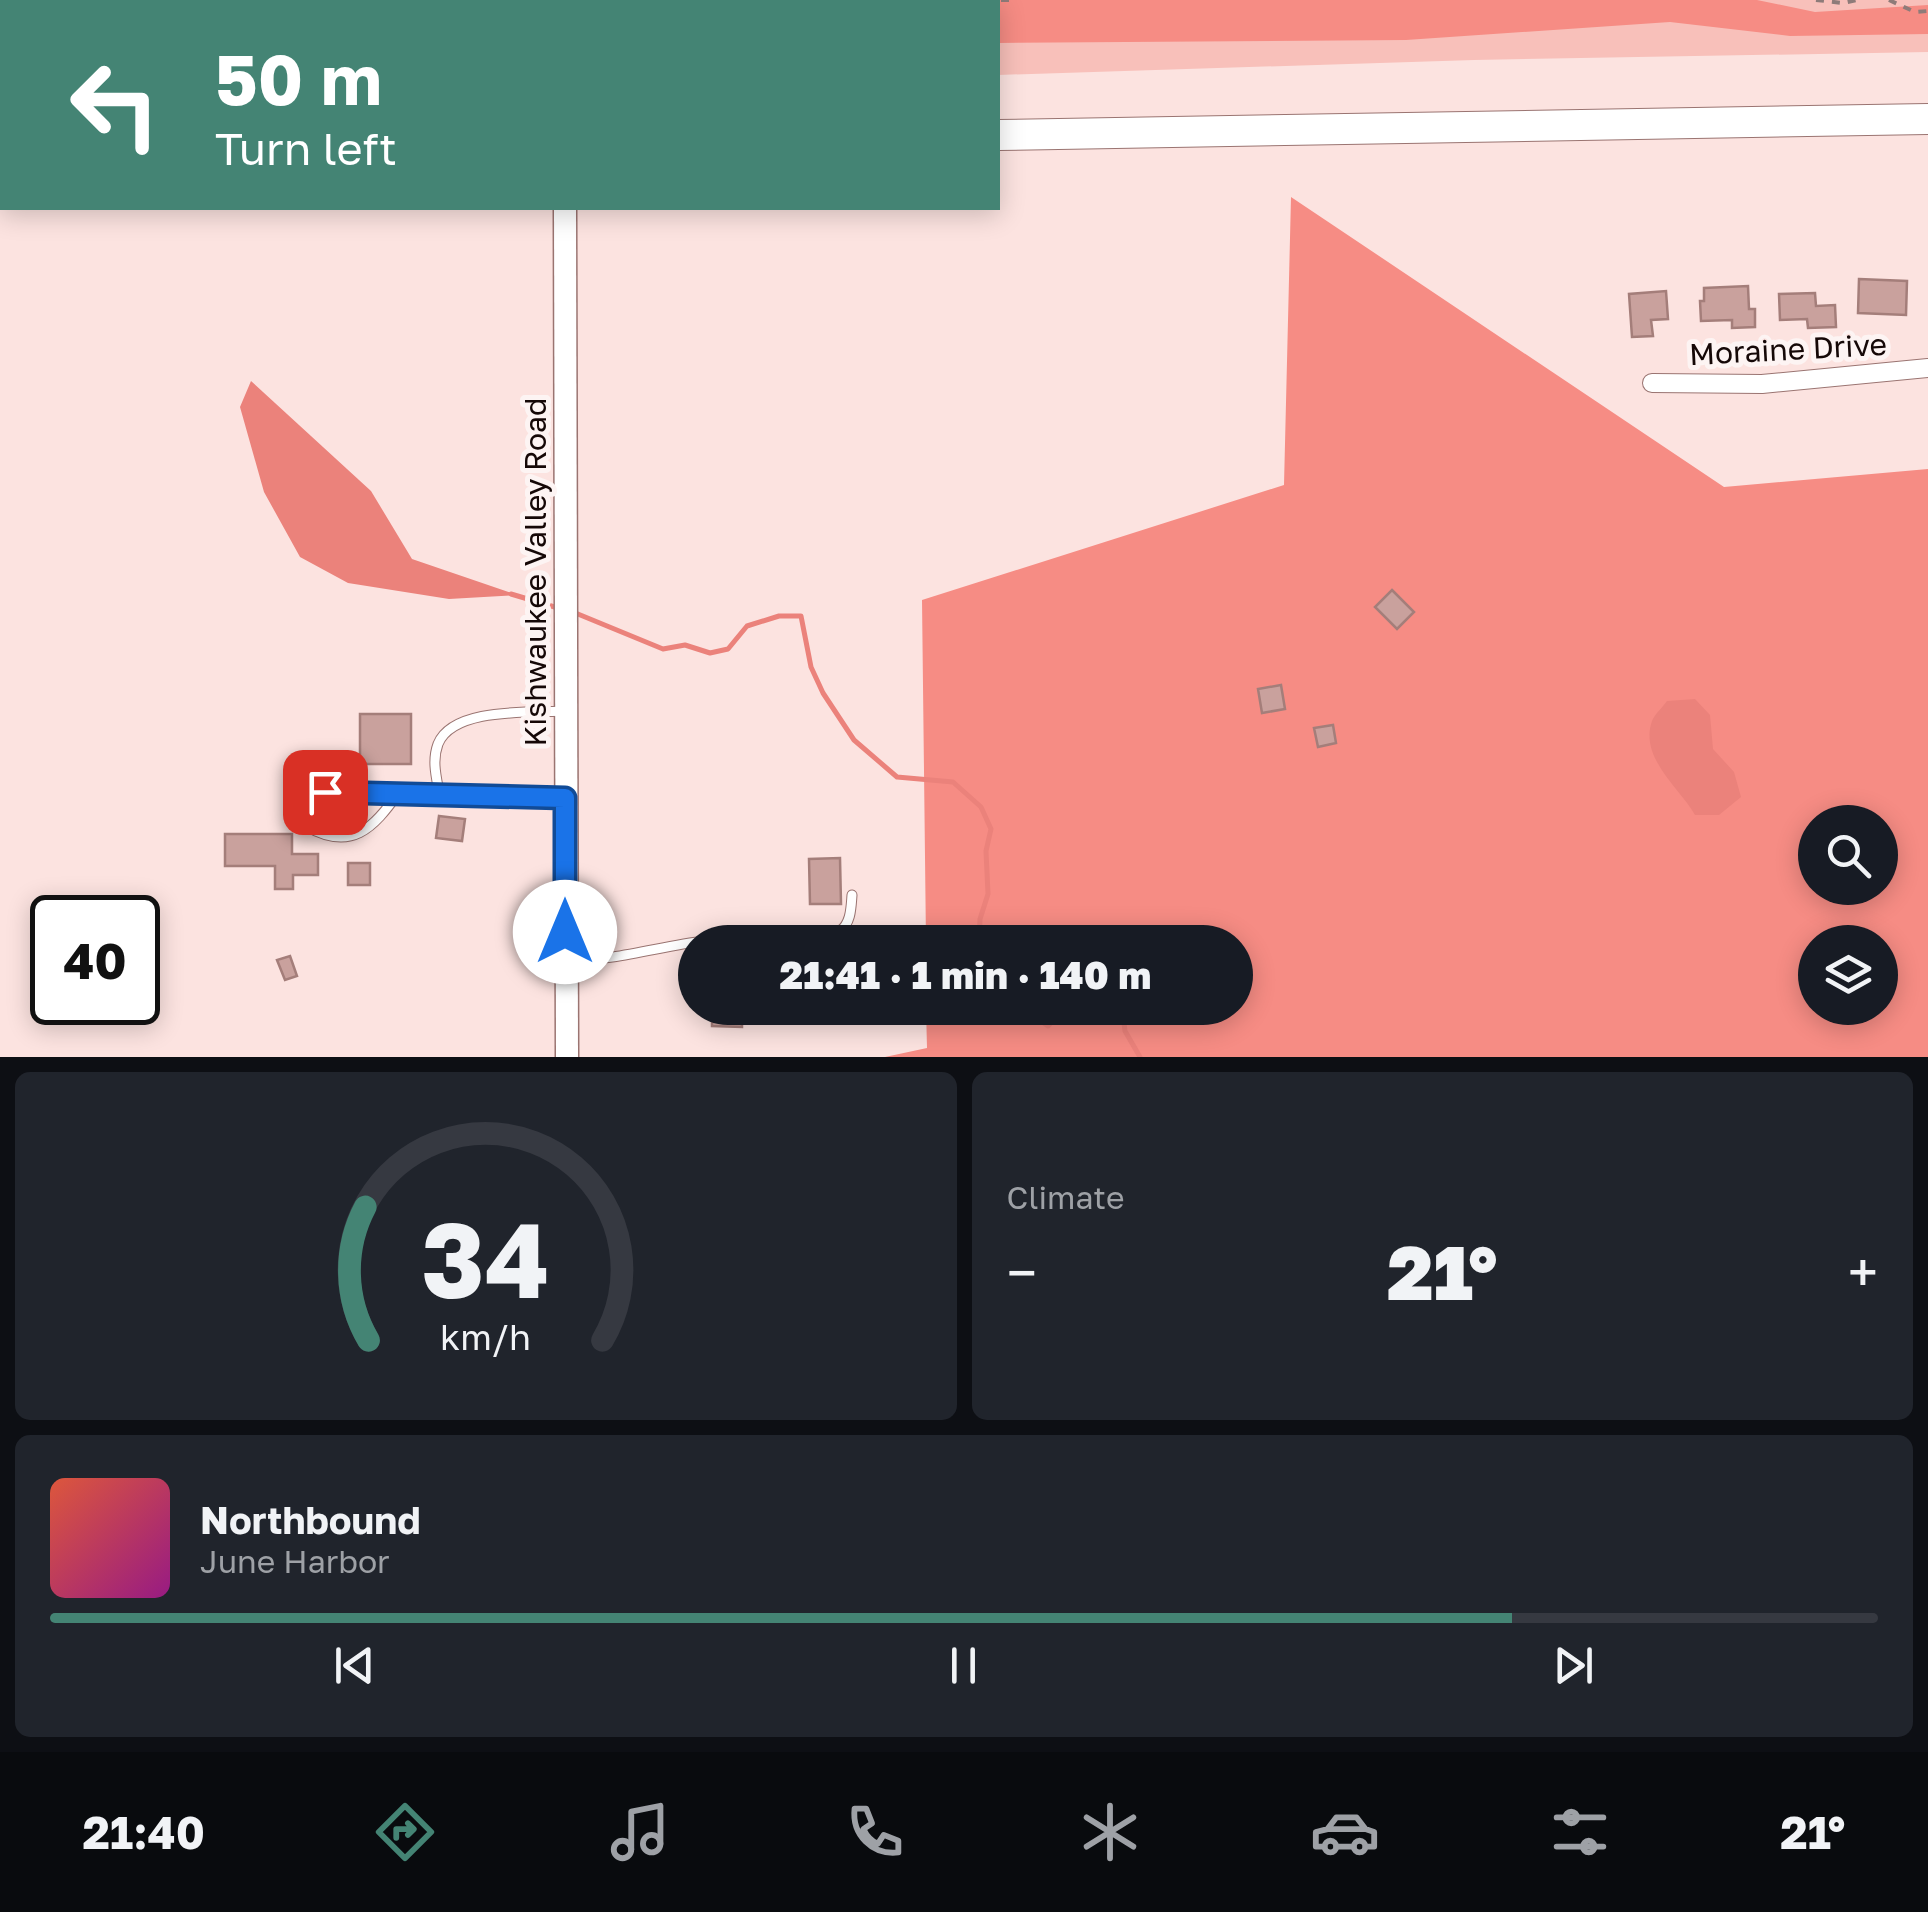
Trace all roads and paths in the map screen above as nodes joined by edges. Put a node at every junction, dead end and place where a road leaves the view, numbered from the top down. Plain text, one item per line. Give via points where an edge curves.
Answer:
1 (1001, 0) edge
2 (1016, 0) edge
3 (1816, 0) edge
4 (1857, 0) edge
5 (1889, 0) edge
6 (1928, 11) edge
7 (1928, 119) edge
8 (1000, 135) edge
9 (564, 210) edge
10 (1928, 368) edge
11 (1652, 383) dead end
12 (565, 711) junction
13 (399, 792) junction
14 (439, 792) junction
15 (565, 798) junction
16 (852, 896) dead end
17 (566, 960) junction
18 (567, 1057) edge

1 - 2 path
3 - 4 path
5 - 6 path
7 - 8 main road
9 - 12 street, Kishwaukee Valley Road
10 - 11 street, Moraine Drive via 1762,384
12 - 14 lane via 462,720 440,740 434,758
12 - 15 street, Kishwaukee Valley Road
13 - 13 lane via 325,792 307,800 306,826 322,836 361,834
13 - 14 lane
14 - 15 lane
15 - 17 street, Kishwaukee Valley Road
16 - 17 lane via 843,930 828,937 729,938
17 - 18 street, Kishwaukee Valley Road

